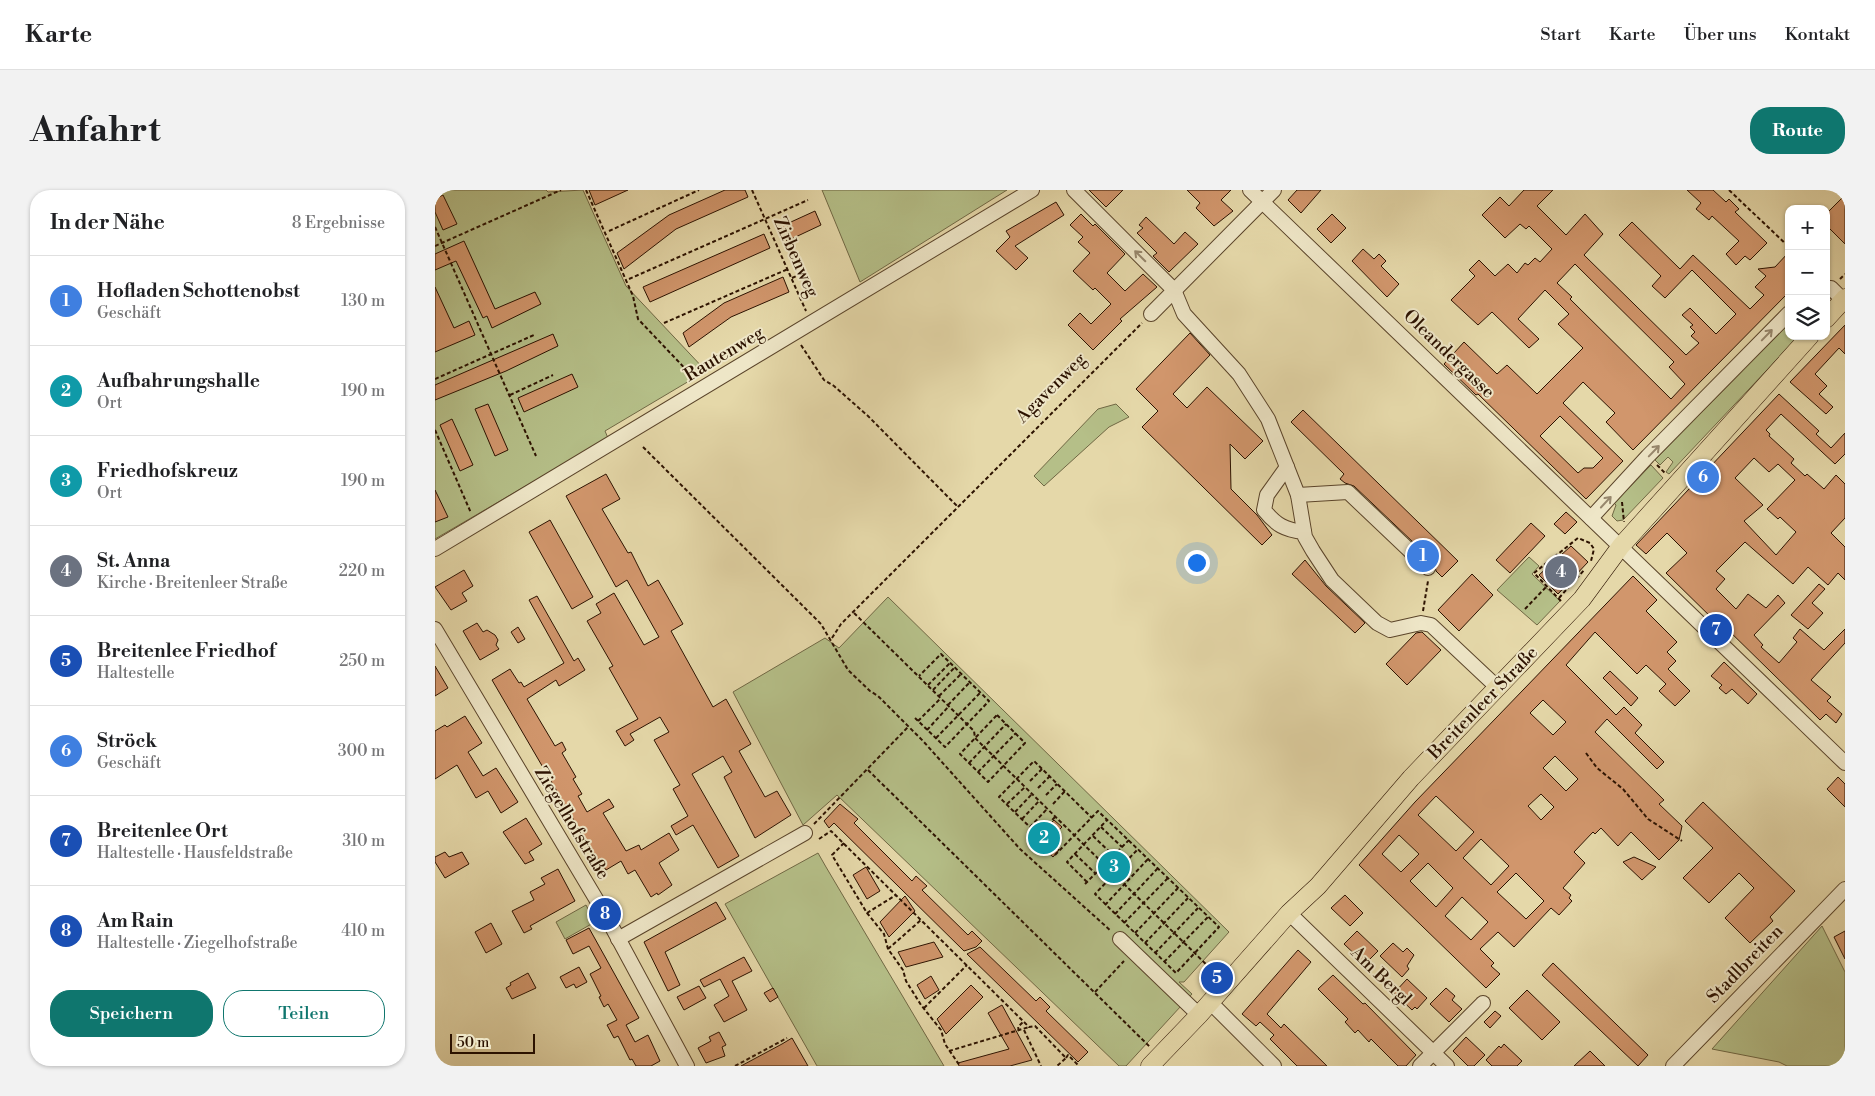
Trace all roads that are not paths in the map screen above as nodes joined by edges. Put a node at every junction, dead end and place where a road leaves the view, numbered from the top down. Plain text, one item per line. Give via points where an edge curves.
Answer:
1 (1032, 190) edge
2 (1074, 190) edge
3 (1249, 190) edge
4 (1274, 190) edge
5 (1262, 202) junction
6 (1830, 288) edge
7 (1174, 290) junction
8 (1844, 299) edge
9 (1151, 314) road end
10 (1830, 315) edge
11 (1785, 317) edge
12 (1807, 340) edge
13 (1287, 467) junction
14 (1298, 495) junction
15 (1591, 518) junction
16 (1304, 532) junction
17 (1621, 546) junction
18 (435, 549) edge
19 (1428, 568) road end
20 (435, 629) edge
21 (1498, 688) junction
22 (1845, 763) edge
23 (805, 834) road end
24 (1845, 889) edge
25 (1289, 913) junction
26 (619, 939) junction
27 (1120, 939) road end
28 (1483, 1003) dead end
29 (1205, 1008) junction
30 (1433, 1052) junction
31 (1151, 1058) edge
32 (687, 1066) edge
33 (1274, 1066) edge
34 (1420, 1066) edge
35 (1447, 1066) edge
36 (1673, 1066) edge

1 - 18 street, Rautenweg
7 -> 2 street
3 - 5 street, Oleandergasse
4 - 5 street
5 - 7 street
5 - 15 street, Oleandergasse
6 - 8 street
7 - 9 street
7 - 13 street via 1185,314 1239,374 1269,419
8 - 10 main road
15 -> 11 street
12 - 17 main road, Breitenleer Straße
13 - 14 street
13 - 16 street via 1267,496 1263,510 1287,530
14 - 16 street
14 - 19 street via 1348,492
15 - 17 street, Oleandergasse
16 - 21 street via 1332,580 1377,623 1390,630 1421,623 1431,625
17 - 21 main road, Breitenleer Straße via 1582,600
17 - 22 street, Oleandergasse
20 - 26 street, Ziegelhofstraße
21 - 25 main road, Breitenleer Straße via 1405,784 1318,886
23 - 26 street
24 - 36 street, Stadlbreiten
25 - 29 main road, Breitenleer Straße
25 - 30 street, Am Bergl
26 - 32 street, Ziegelhofstraße
27 - 29 street via 1139,947
28 - 30 street
29 - 31 main road, Breitenleer Straße
29 - 33 street
30 - 34 street
30 - 35 street, Am Bergl

